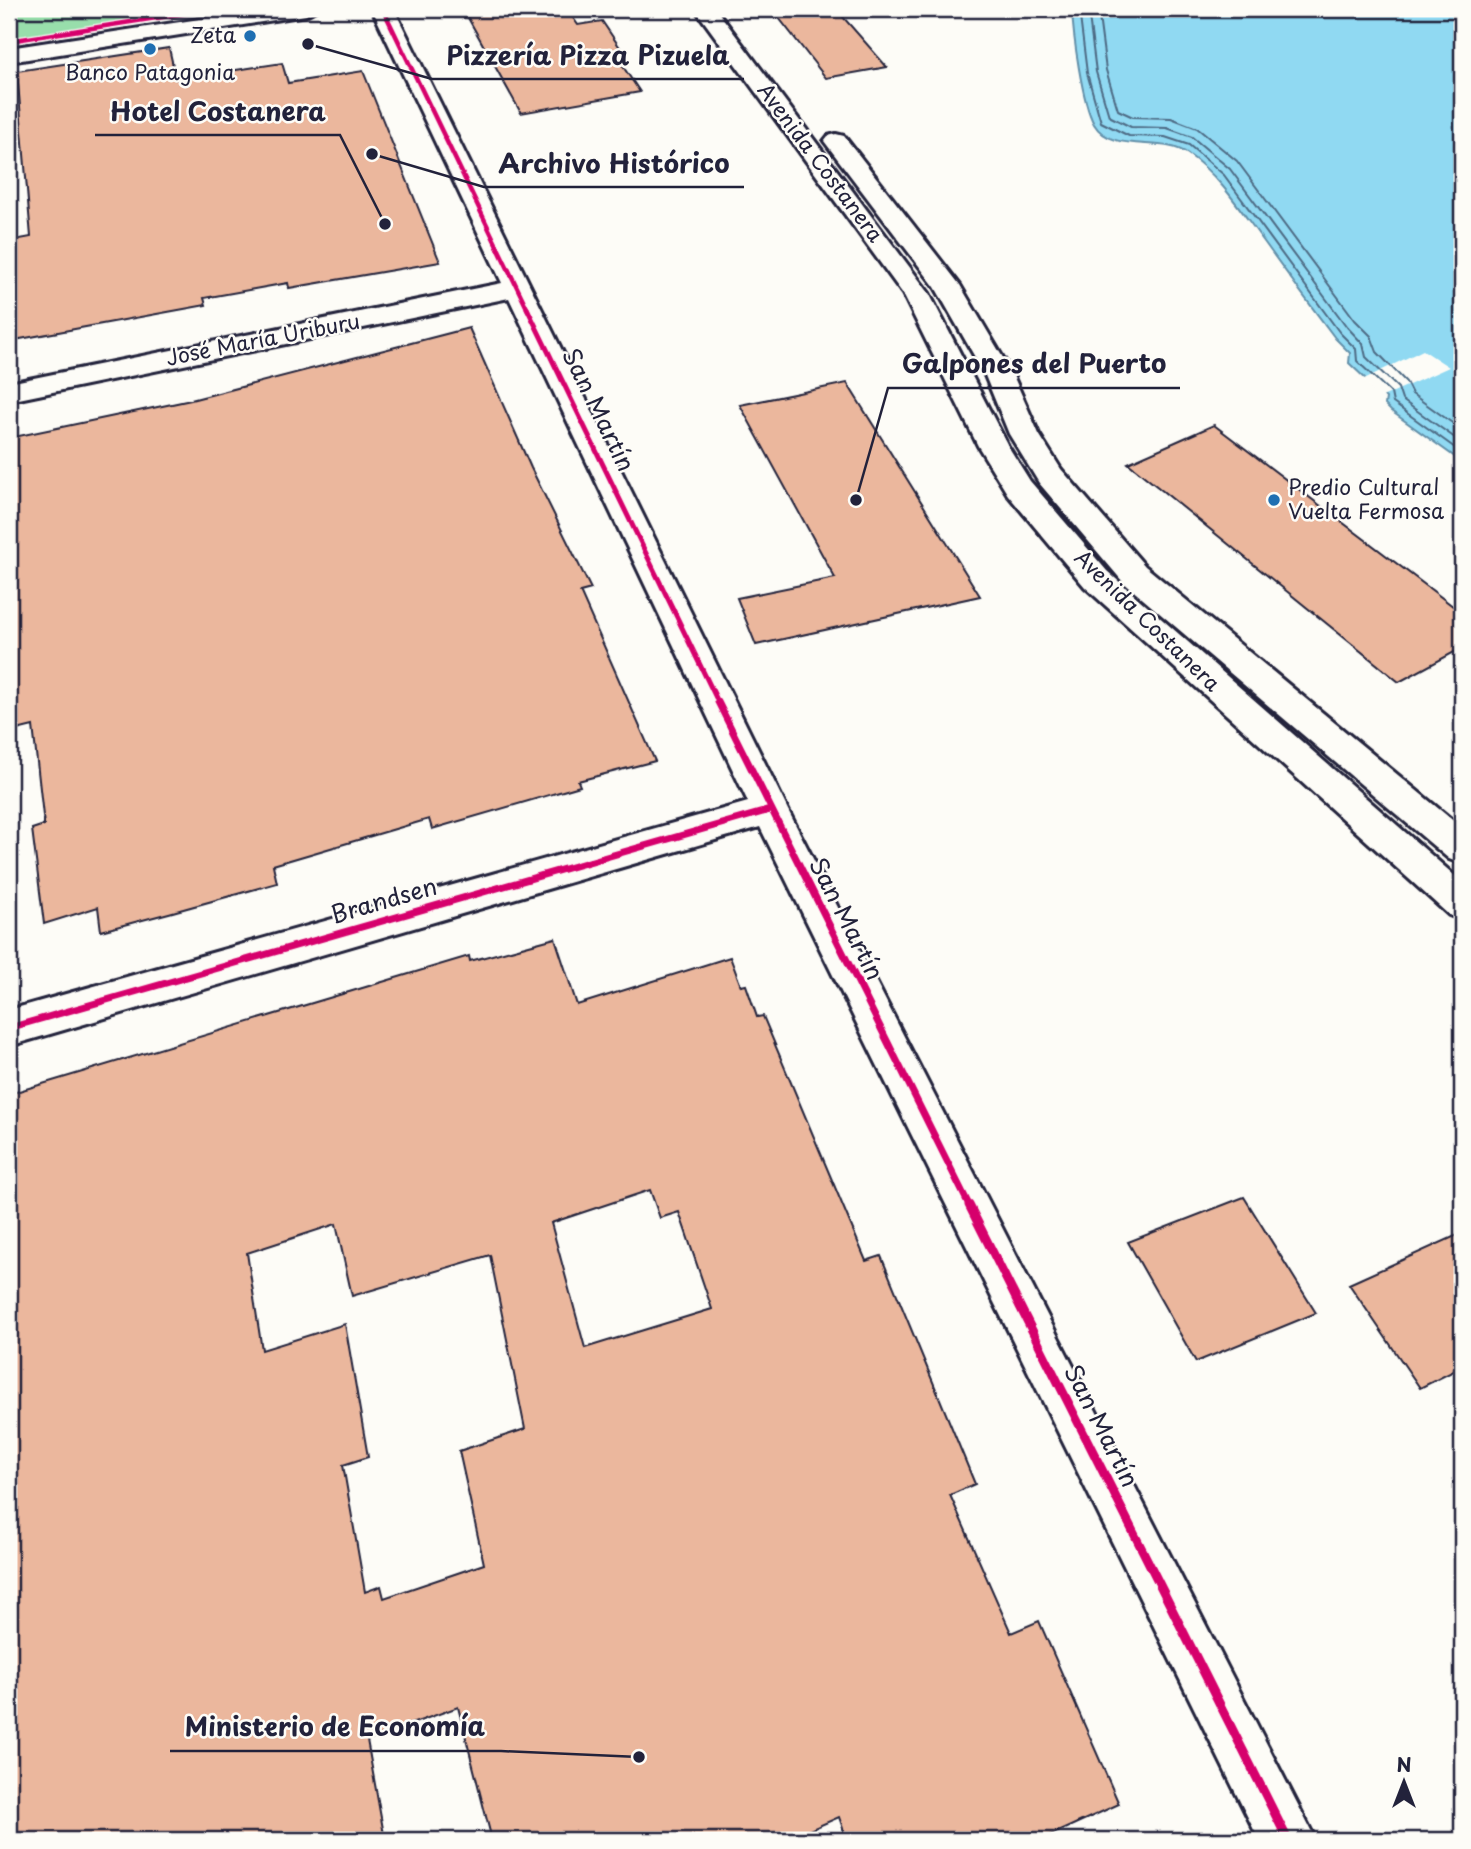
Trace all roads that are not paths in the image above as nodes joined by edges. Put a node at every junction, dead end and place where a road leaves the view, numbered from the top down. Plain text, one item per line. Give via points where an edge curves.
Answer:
1 (306, 9) edge
2 (383, 9) edge
3 (705, 9) edge
4 (734, 9) edge
5 (9, 55) edge
6 (518, 288) junction
7 (9, 392) edge
8 (770, 810) junction
9 (1462, 849) edge
10 (1462, 904) edge
11 (9, 1028) edge
12 (1288, 1840) edge

1 - 5 main road
2 - 6 main road, San Martín
3 - 10 main road, Avenida Costanera via 916,292 1019,488 1096,579
4 - 9 main road, Avenida Costanera via 947,285 998,373 1024,434 1051,476 1134,573
6 - 7 main road, José María Uriburu
6 - 8 main road, San Martín
8 - 11 main road, Brandsen
8 - 12 main road, San Martín

